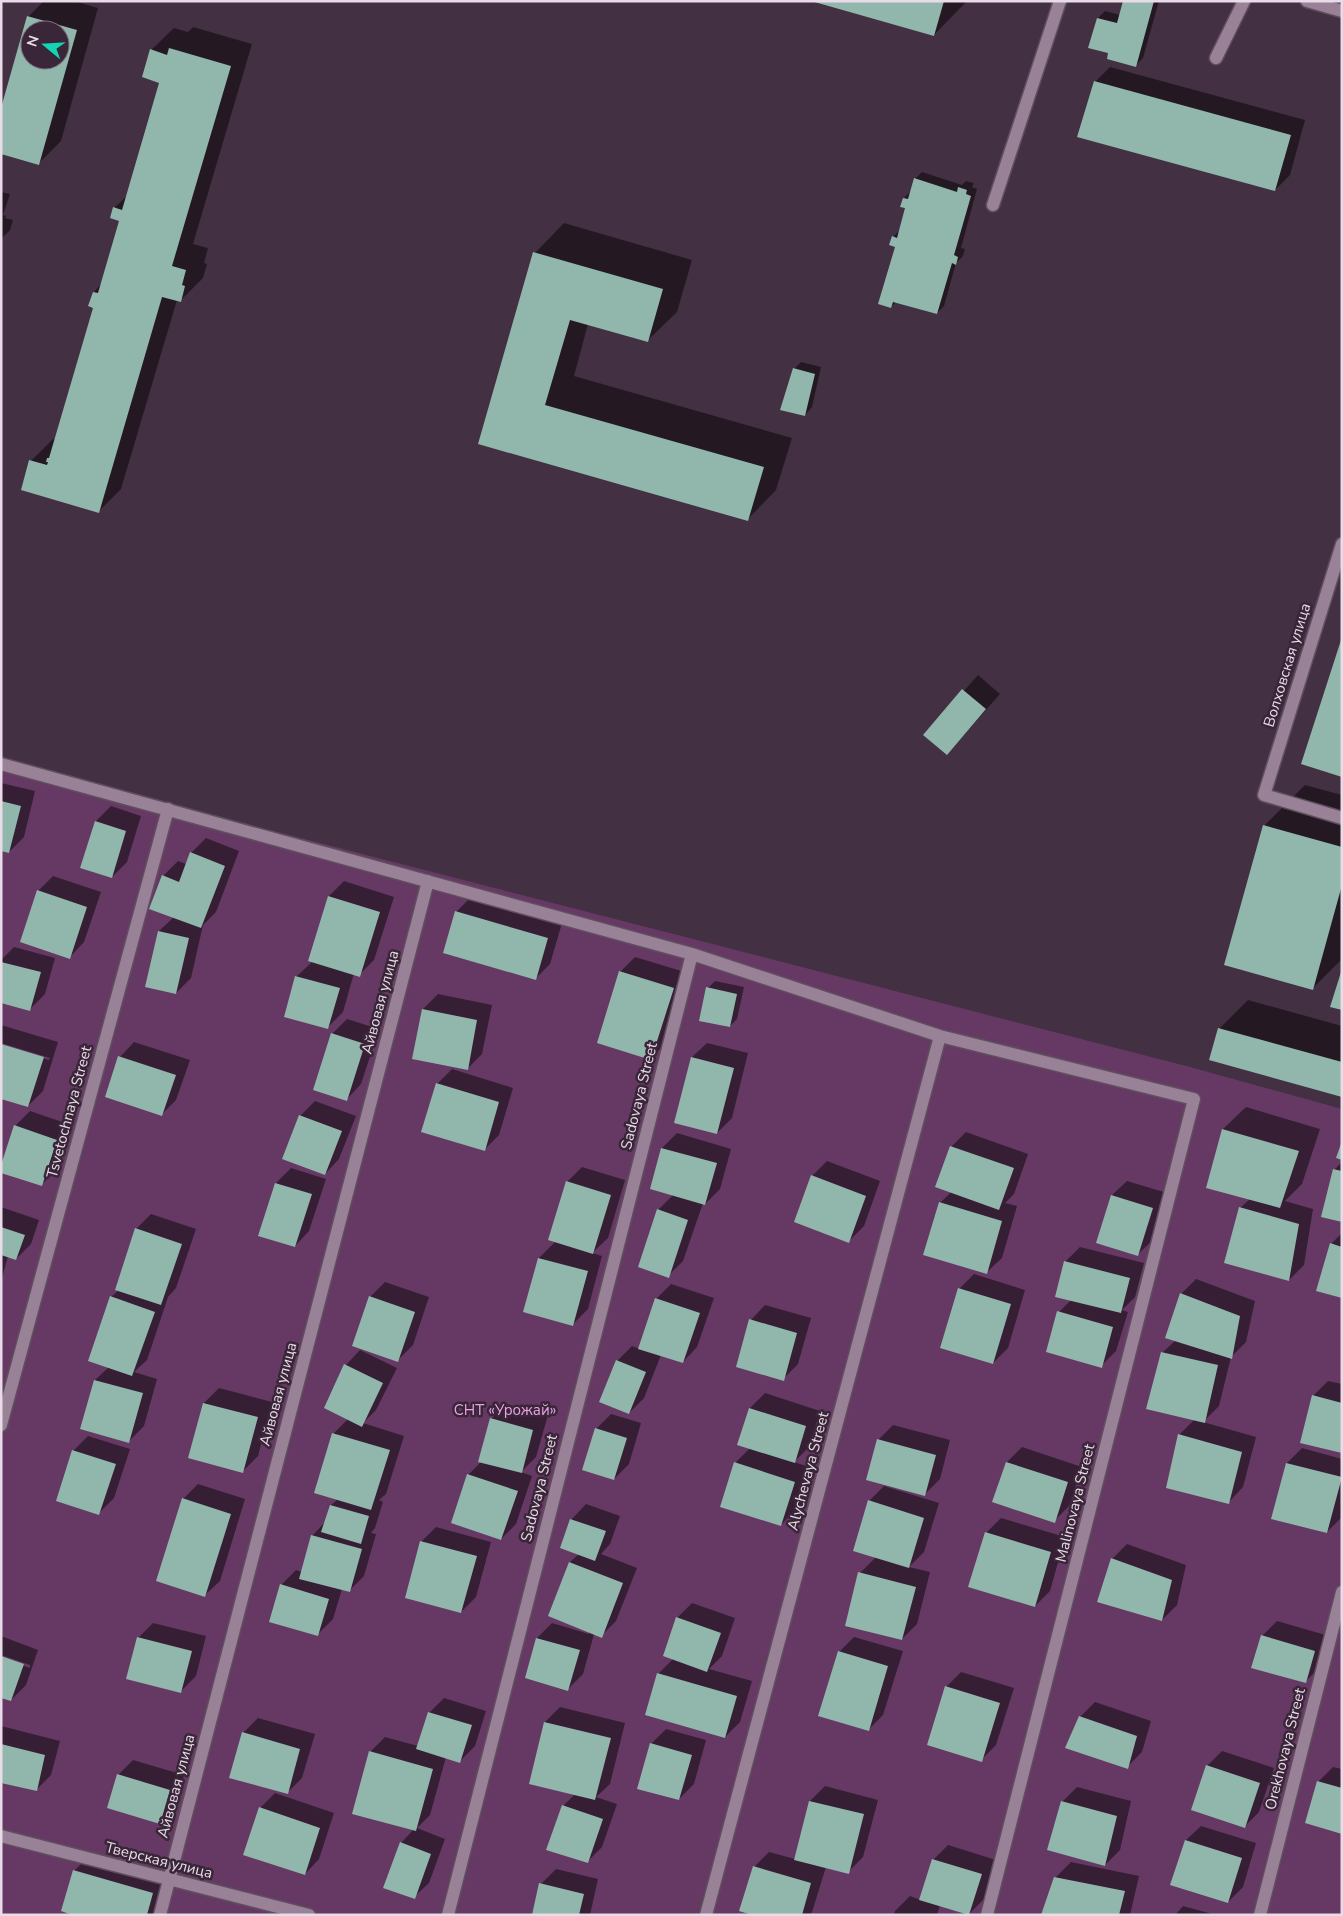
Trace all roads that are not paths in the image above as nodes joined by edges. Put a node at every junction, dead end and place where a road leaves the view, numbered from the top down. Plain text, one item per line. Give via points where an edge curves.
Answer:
1 (1060, 1) edge
2 (1244, 1) edge
3 (1307, 1) edge
4 (1342, 11) edge
5 (1216, 58) dead end
6 (993, 205) dead end
7 (1342, 544) edge
8 (1, 764) edge
9 (168, 809) junction
10 (1342, 818) edge
11 (428, 881) junction
12 (692, 954) junction
13 (940, 1036) junction
14 (1, 1424) edge
15 (1342, 1592) edge
16 (1, 1836) edge
17 (168, 1880) junction
18 (160, 1915) edge
19 (309, 1915) edge
20 (448, 1915) edge
21 (706, 1915) edge
22 (987, 1915) edge
23 (1260, 1915) edge

1 - 6 street
2 - 5 street
3 - 4 street
7 - 10 street, Волховская улица via 1264,796
8 - 9 street
9 - 11 street
9 - 14 street, Tsvetochnaya Street
11 - 12 street
11 - 17 street, Айвовая улица
12 - 13 street
12 - 20 street, Sadovaya Street
13 - 21 street, Alychevaya Street
13 - 22 street, Malinovaya Street via 1194,1099
15 - 23 street, Orekhovaya Street
16 - 17 street, Тверская улица
17 - 18 street, Айвовая улица
17 - 19 street, Тверская улица

